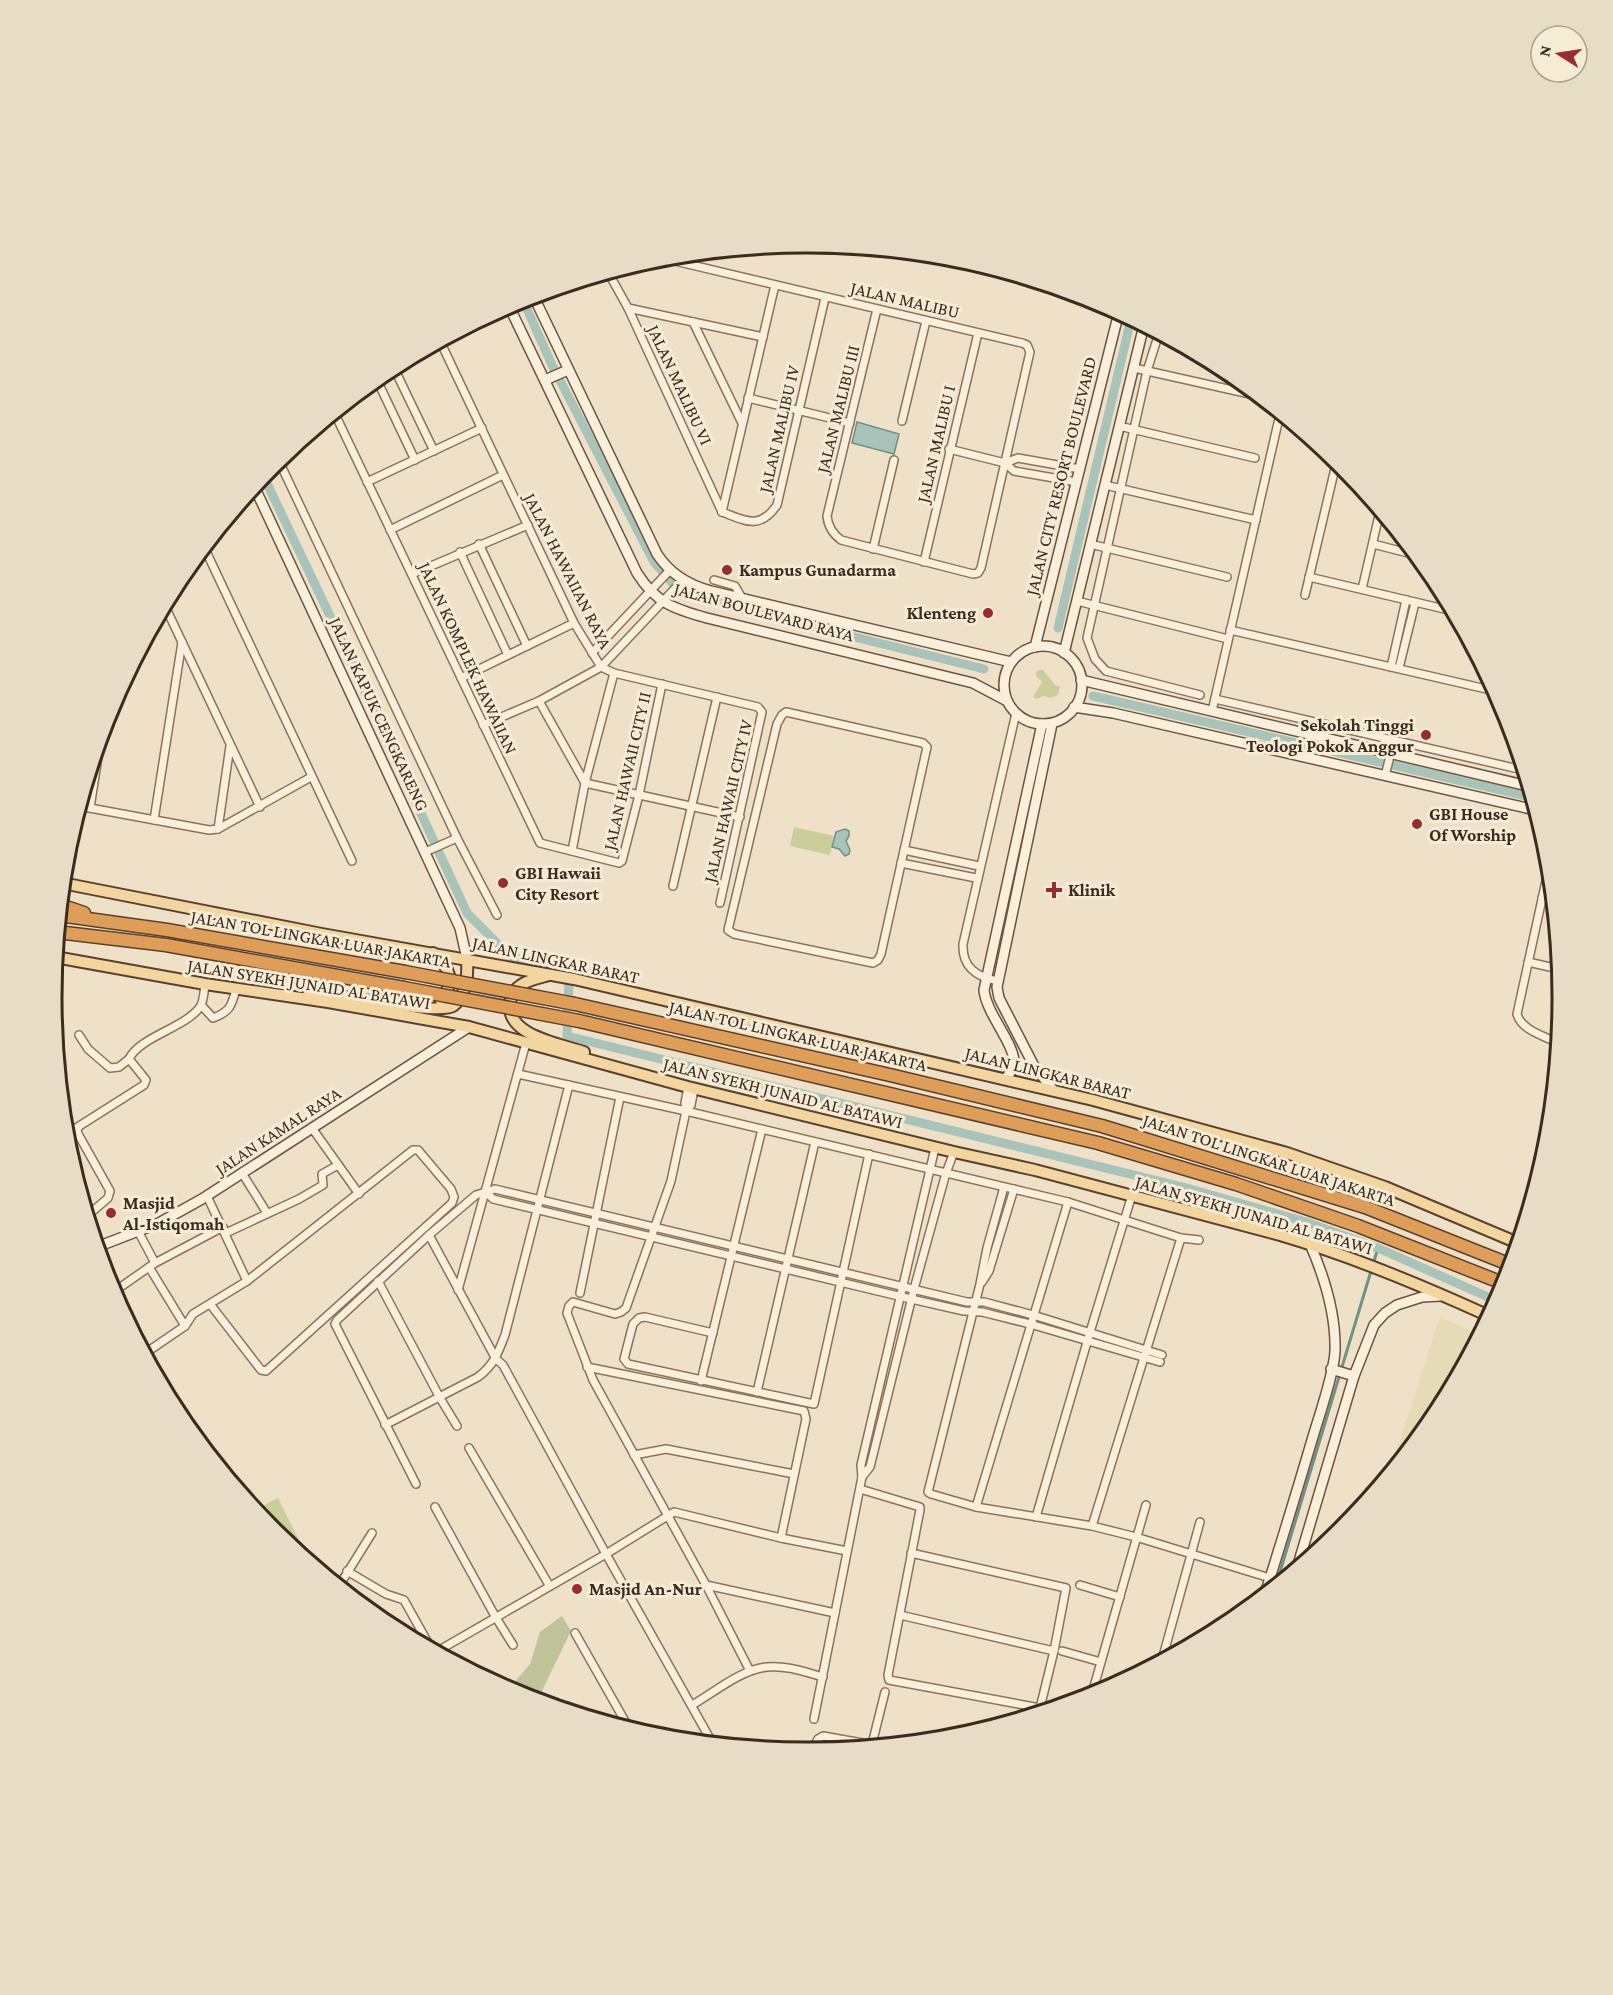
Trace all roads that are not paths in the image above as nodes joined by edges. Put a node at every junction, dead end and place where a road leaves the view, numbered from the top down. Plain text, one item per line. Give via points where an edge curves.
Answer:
1 (684, 263) edge
2 (612, 279) edge
3 (775, 285) junction
4 (825, 298) junction
5 (537, 303) edge
6 (628, 308) junction
7 (877, 309) junction
8 (512, 313) edge
9 (1117, 320) edge
10 (926, 321) junction
11 (693, 322) junction
12 (1142, 332) edge
13 (978, 333) junction
14 (762, 337) junction
15 (1157, 340) edge
16 (443, 347) edge
17 (1134, 368) junction
18 (566, 371) junction
19 (1147, 371) junction
20 (397, 375) edge
21 (546, 380) junction
22 (380, 387) edge
23 (1239, 392) edge
24 (748, 398) junction
25 (799, 411) junction
26 (337, 419) edge
27 (902, 421) dead end
28 (1278, 421) edge
29 (742, 423) junction
30 (850, 423) junction
31 (1119, 426) junction
32 (482, 428) junction
33 (1134, 429) junction
34 (949, 449) junction
35 (434, 451) junction
36 (1255, 458) dead end
37 (415, 460) junction
38 (894, 460) dead end
39 (1005, 463) junction
40 (283, 469) edge
41 (1080, 469) junction
42 (1334, 472) edge
43 (503, 475) junction
44 (368, 482) junction
45 (1077, 482) junction
46 (1105, 485) junction
47 (1120, 488) junction
48 (258, 494) edge
49 (722, 512) junction
50 (827, 516) joint
51 (1256, 520) junction
52 (1378, 520) edge
53 (528, 525) junction
54 (390, 530) junction
55 (478, 544) junction
56 (1090, 544) junction
57 (1373, 544) junction
58 (1107, 548) junction
59 (873, 549) junction
60 (460, 552) junction
61 (1403, 552) edge
62 (208, 555) edge
63 (924, 562) junction
64 (668, 573) junction
65 (412, 574) junction
66 (1227, 577) dead end
67 (1309, 577) junction
68 (714, 580) dead end
69 (681, 582) junction
70 (1362, 589) junction
71 (652, 590) junction
72 (1305, 595) dead end
73 (742, 598) junction
74 (664, 600) junction
75 (1406, 600) junction
76 (1077, 601) junction
77 (1415, 603) junction
78 (1094, 604) junction
79 (1442, 609) edge
80 (168, 613) edge
81 (574, 623) junction
82 (622, 624) junction
83 (1230, 630) junction
84 (632, 633) junction
85 (1228, 639) junction
86 (182, 642) junction
87 (527, 646) junction
88 (1035, 647) junction
89 (1064, 652) junction
90 (592, 653) junction
91 (508, 655) junction
92 (1011, 662) junction
93 (601, 667) junction
94 (1391, 667) junction
95 (1400, 669) junction
96 (614, 673) junction
97 (461, 678) junction
98 (1081, 680) junction
99 (662, 684) junction
100 (1484, 689) edge
101 (1200, 695) dead end
102 (717, 697) junction
103 (1215, 699) junction
104 (539, 701) junction
105 (1007, 701) junction
106 (758, 707) joint
107 (1074, 707) junction
108 (1212, 711) junction
109 (1016, 713) junction
110 (1297, 717) junction
111 (483, 724) junction
112 (1041, 724) junction
113 (1052, 724) junction
114 (1294, 731) junction
115 (1394, 740) junction
116 (230, 746) junction
117 (1390, 757) junction
118 (1515, 768) edge
119 (1386, 773) junction
120 (311, 777) junction
121 (94, 781) edge
122 (585, 783) junction
123 (1520, 784) edge
124 (639, 795) junction
125 (692, 806) junction
126 (86, 807) edge
127 (260, 807) junction
128 (90, 808) junction
129 (1527, 808) edge
130 (740, 817) junction
131 (154, 820) junction
132 (218, 829) junction
133 (457, 838) junction
134 (904, 850) junction
135 (427, 851) junction
136 (572, 851) junction
137 (352, 861) dead end
138 (619, 863) joint
139 (901, 863) junction
140 (979, 866) junction
141 (976, 878) junction
142 (71, 885) edge
143 (674, 886) dead end
144 (1544, 891) edge
145 (1005, 892) junction
146 (1016, 895) junction
147 (1542, 898) joint
148 (720, 903) dead end
149 (67, 907) edge
150 (1000, 912) junction
151 (497, 915) dead end
152 (1012, 915) junction
153 (66, 916) edge
154 (98, 920) junction
155 (65, 933) edge
156 (433, 952) junction
157 (63, 958) edge
158 (467, 959) junction
159 (1528, 962) junction
160 (1551, 968) edge
161 (554, 975) junction
162 (986, 979) junction
163 (998, 981) junction
164 (205, 984) junction
165 (236, 989) junction
166 (295, 997) junction
167 (202, 1006) junction
168 (421, 1008) junction
169 (469, 1028) junction
170 (79, 1035) dead end
171 (1550, 1038) edge
172 (526, 1043) junction
173 (129, 1059) junction
174 (518, 1074) junction
175 (1005, 1079) junction
176 (663, 1080) junction
177 (569, 1085) junction
178 (691, 1088) junction
179 (1054, 1091) junction
180 (620, 1097) junction
181 (686, 1111) junction
182 (78, 1128) junction
183 (312, 1128) junction
184 (762, 1129) junction
185 (74, 1130) edge
186 (815, 1142) junction
187 (935, 1148) junction
188 (954, 1152) junction
189 (869, 1154) junction
190 (338, 1165) junction
191 (930, 1169) junction
192 (242, 1173) junction
193 (946, 1173) junction
194 (1005, 1187) junction
195 (1014, 1189) junction
196 (486, 1192) junction
197 (359, 1194) junction
198 (207, 1196) junction
199 (1132, 1196) junction
200 (540, 1200) junction
201 (1068, 1202) junction
202 (537, 1210) junction
203 (93, 1211) edge
204 (267, 1213) junction
205 (595, 1213) junction
206 (1125, 1220) junction
207 (593, 1223) junction
208 (655, 1228) junction
209 (224, 1230) junction
210 (138, 1231) junction
211 (429, 1235) junction
212 (652, 1237) junction
213 (1181, 1238) junction
214 (1199, 1240) dead end
215 (1511, 1240) edge
216 (104, 1244) edge
217 (1310, 1244) junction
218 (733, 1246) junction
219 (730, 1256) junction
220 (788, 1260) junction
221 (1503, 1262) edge
222 (152, 1264) junction
223 (786, 1269) junction
224 (842, 1272) junction
225 (1496, 1280) edge
226 (247, 1281) junction
227 (378, 1281) junction
228 (840, 1282) junction
229 (981, 1284) junction
230 (120, 1287) edge
231 (903, 1287) junction
232 (914, 1289) junction
233 (458, 1290) junction
234 (580, 1293) dead end
235 (1446, 1296) junction
236 (901, 1297) junction
237 (911, 1299) junction
238 (975, 1302) junction
239 (210, 1304) junction
240 (972, 1313) junction
241 (1482, 1313) edge
242 (1033, 1315) junction
243 (1030, 1324) junction
244 (185, 1326) junction
245 (1090, 1332) junction
246 (712, 1333) junction
247 (1087, 1340) junction
248 (150, 1350) edge
249 (1145, 1353) junction
250 (1161, 1358) dead end
251 (496, 1359) junction
252 (587, 1367) junction
253 (1343, 1372) junction
254 (701, 1381) junction
255 (757, 1392) junction
256 (440, 1398) junction
257 (871, 1420) junction
258 (881, 1423) junction
259 (385, 1425) junction
260 (457, 1426) dead end
261 (469, 1448) dead end
262 (634, 1455) junction
263 (794, 1474) junction
264 (862, 1477) junction
265 (416, 1484) dead end
266 (860, 1489) junction
267 (1146, 1505) dead end
268 (435, 1507) dead end
269 (976, 1507) junction
270 (667, 1516) junction
271 (1036, 1517) junction
272 (1200, 1522) dead end
273 (1092, 1526) junction
274 (372, 1533) dead end
275 (1136, 1537) junction
276 (781, 1538) junction
277 (847, 1551) junction
278 (1191, 1552) junction
279 (911, 1553) junction
280 (606, 1554) junction
281 (1299, 1557) edge
282 (347, 1571) junction
283 (1270, 1578) junction
284 (342, 1580) edge
285 (1268, 1582) edge
286 (1080, 1585) dead end
287 (549, 1586) junction
288 (706, 1586) junction
289 (1120, 1597) junction
290 (835, 1613) junction
291 (900, 1615) junction
292 (495, 1616) junction
293 (575, 1633) dead end
294 (425, 1637) edge
295 (513, 1645) dead end
296 (443, 1648) edge
297 (1058, 1651) junction
298 (1164, 1651) edge
299 (1101, 1662) junction
300 (750, 1671) junction
301 (823, 1677) junction
302 (1094, 1685) edge
303 (885, 1692) dead end
304 (1042, 1704) edge
305 (692, 1705) junction
306 (1033, 1707) edge
307 (624, 1719) edge
308 (814, 1719) dead end
309 (709, 1736) edge
310 (871, 1739) edge
311 (849, 1741) edge
312 (816, 1742) edge

1 - 3 street, JALAN MALIBU
2 - 6 street, JALAN MALIBU VI
3 - 4 street, JALAN MALIBU
3 - 14 street
4 - 7 street, JALAN MALIBU
4 - 25 street, JALAN MALIBU IV
5 - 18 street, JALAN BOULEVARD RAYA
6 - 11 street
6 - 49 street, JALAN MALIBU VI
7 - 10 street, JALAN MALIBU
7 - 30 street, JALAN MALIBU III
8 - 21 street, JALAN BOULEVARD RAYA
9 - 41 street, JALAN CITY RESORT BOULEVARD
10 - 13 street, JALAN MALIBU
10 - 27 street
11 - 14 street
11 - 29 street
12 - 17 street
13 - 34 street, JALAN MALIBU I
13 - 39 street, JALAN MALIBU via 1022,343 1030,352
14 - 24 street
15 - 19 street
16 - 32 street, JALAN HAWAIIAN RAYA
17 - 19 street
17 - 31 street
18 - 21 street
18 - 64 street, JALAN BOULEVARD RAYA
19 - 23 street
19 - 33 street
20 - 35 street
21 - 71 street, JALAN BOULEVARD RAYA via 637,573
22 - 37 street
24 - 25 street
24 - 29 street
25 - 30 street
25 - 49 street, JALAN MALIBU IV via 777,506 763,520 754,522
26 - 44 street, JALAN KOMPLEK HAWAIIAN
28 - 51 street
29 - 49 street
30 - 50 street, JALAN MALIBU III
31 - 33 street
31 - 46 street
32 - 35 street
32 - 43 street, JALAN HAWAIIAN RAYA
33 - 36 street
33 - 47 street
34 - 39 street
34 - 63 street, JALAN MALIBU I
35 - 37 street
37 - 44 street
38 - 59 street
39 - 41 street via 1018,458
39 - 45 street via 1014,471
39 - 63 street, JALAN MALIBU via 978,573
40 - 133 street
41 - 45 street, JALAN CITY RESORT BOULEVARD
42 - 67 street
43 - 53 street, JALAN HAWAIIAN RAYA
43 - 54 street
44 - 54 street, JALAN KOMPLEK HAWAIIAN
45 - 88 street, JALAN CITY RESORT BOULEVARD
46 - 47 street
46 - 56 street
47 - 51 street
47 - 58 street
48 - 135 street, JALAN KAPUK CENGKARENG
50 - 59 street, JALAN MALIBU via 835,536
51 - 83 street
52 - 57 street
53 - 55 street
53 - 81 street, JALAN HAWAIIAN RAYA
54 - 65 street, JALAN KOMPLEK HAWAIIAN
55 - 60 street
55 - 87 street
56 - 58 street
56 - 76 street
57 - 61 street
57 - 70 street
58 - 66 street
58 - 78 street
59 - 63 street, JALAN MALIBU
60 - 65 street
60 - 91 street
62 - 120 street
64 - 69 street, JALAN BOULEVARD RAYA
64 - 71 street
65 - 97 street, JALAN KOMPLEK HAWAIIAN
67 - 70 street
67 - 72 street
68 - 73 street via 735,586
69 - 73 street, JALAN BOULEVARD RAYA
69 - 74 street
70 - 75 street
71 - 74 street, JALAN BOULEVARD RAYA
71 - 82 street
73 - 92 street, JALAN BOULEVARD RAYA
74 - 84 street
74 - 105 street, JALAN BOULEVARD RAYA via 707,618 974,683
75 - 77 street
75 - 94 street
76 - 78 street
76 - 89 street
77 - 79 street
77 - 95 street
78 - 85 street
78 - 101 street via 1087,638 1095,659 1106,670
80 - 86 street
81 - 87 street
81 - 90 street, JALAN HAWAIIAN RAYA
82 - 84 street
82 - 90 street
83 - 85 street
83 - 94 street
84 - 93 street
85 - 103 street
86 - 116 street
86 - 131 street
87 - 91 street
88 - 89 street
88 - 92 street
89 - 98 street via 1075,664
90 - 93 street, JALAN HAWAIIAN RAYA
91 - 97 street
92 - 105 street via 1004,681
93 - 96 street, JALAN HAWAIIAN RAYA
93 - 104 street
94 - 95 street
95 - 100 street
96 - 99 street, JALAN HAWAIIAN RAYA
96 - 122 street
97 - 111 street, JALAN KOMPLEK HAWAIIAN
98 - 107 street
98 - 108 street
99 - 102 street, JALAN HAWAIIAN RAYA
99 - 124 street, JALAN HAWAII CITY II
102 - 106 street, JALAN HAWAIIAN RAYA
102 - 125 street
103 - 108 street
103 - 110 street
104 - 111 street
104 - 122 street
105 - 109 street
106 - 130 street, JALAN HAWAII CITY IV via 762,717
107 - 113 street
107 - 119 street
108 - 114 street
109 - 112 street via 1026,721
109 - 140 street
110 - 114 street
110 - 115 street
111 - 136 street, JALAN KOMPLEK HAWAIIAN via 540,843
112 - 113 street
112 - 145 street
113 - 146 street
114 - 117 street
115 - 117 street
115 - 118 street
116 - 127 street
116 - 132 street
117 - 119 street
117 - 123 street
119 - 129 street
120 - 127 street
120 - 137 street
121 - 128 street
122 - 124 street
122 - 136 street
124 - 125 street
124 - 138 street, JALAN HAWAII CITY II via 624,858
125 - 130 street
125 - 143 street
126 - 128 street
127 - 132 street
128 - 131 street
130 - 148 street, JALAN HAWAII CITY IV
131 - 132 street
133 - 135 street
133 - 151 street
134 - 139 street
134 - 139 street via 926,745 784,713 777,724 728,930 873,963 881,954
134 - 140 street
135 - 158 street, JALAN KAPUK CENGKARENG via 459,928
136 - 138 street, JALAN KOMPLEK HAWAIIAN
139 - 141 street
140 - 141 street
141 - 162 street via 963,954 975,974
142 - 156 main road, JALAN LINGKAR BARAT
144 - 147 street
145 - 146 street
145 - 150 street
146 - 152 street
147 - 159 street
149 - 154 highway
150 - 152 street
150 - 162 street
152 - 163 street
153 - 154 highway, JALAN TOL LINGKAR LUAR JAKARTA
154 - 221 highway, JALAN TOL LINGKAR LUAR JAKARTA, bridge via 575,1004 1102,1126 1365,1207
155 - 225 highway, JALAN TOL LINGKAR LUAR JAKARTA, bridge via 166,945 579,1021 1098,1143 1358,1226
156 - 158 main road, JALAN LINGKAR BARAT
156 - 168 main road via 444,963 450,982 441,1001
157 - 164 main road, JALAN SYEKH JUNAID AL BATAWI
158 - 161 main road, JALAN LINGKAR BARAT
158 - 168 main road via 467,983 453,1006
159 - 160 street
159 - 171 street via 1518,1020
161 - 175 main road, JALAN LINGKAR BARAT
161 - 176 main road via 515,988 510,1007 519,1027 531,1035
162 - 163 street
162 - 175 street via 985,998 1013,1056 1013,1066
163 - 179 street via 999,998 1039,1074
164 - 165 main road, JALAN SYEKH JUNAID AL BATAWI
164 - 167 street
165 - 166 main road, JALAN SYEKH JUNAID AL BATAWI
165 - 167 street via 231,1007 218,1017 213,1018
166 - 168 main road via 321,993
166 - 169 main road, JALAN SYEKH JUNAID AL BATAWI
167 - 173 street via 154,1037
169 - 172 main road, JALAN SYEKH JUNAID AL BATAWI
169 - 183 street, JALAN KAMAL RAYA
170 - 173 street via 88,1049 110,1068
172 - 174 street
172 - 176 main road, JALAN SYEKH JUNAID AL BATAWI
173 - 182 street via 146,1080 144,1085
174 - 177 street
174 - 196 street
175 - 179 main road, JALAN LINGKAR BARAT
176 - 178 main road, JALAN SYEKH JUNAID AL BATAWI
177 - 180 street
177 - 200 street
178 - 181 street via 691,1105
178 - 187 main road, JALAN SYEKH JUNAID AL BATAWI
179 - 215 main road, JALAN LINGKAR BARAT via 1287,1153 1385,1187
180 - 181 street
180 - 205 street
181 - 184 street
181 - 208 street via 671,1181
182 - 185 street
182 - 203 street via 110,1191 108,1198
183 - 190 street
183 - 192 street, JALAN KAMAL RAYA
184 - 186 street
184 - 218 street
186 - 189 street
186 - 220 street
187 - 188 main road, JALAN SYEKH JUNAID AL BATAWI
187 - 191 street
188 - 193 street
188 - 199 main road, JALAN SYEKH JUNAID AL BATAWI
189 - 191 street
189 - 224 street
190 - 197 street
190 - 204 street via 322,1174 323,1185
191 - 193 street
191 - 231 street
192 - 198 street, JALAN KAMAL RAYA
192 - 204 street
193 - 194 street
193 - 232 street
194 - 195 street
194 - 229 street
195 - 201 street
195 - 229 street via 989,1271
196 - 200 street via 495,1189
196 - 202 street via 493,1199
196 - 211 street via 476,1195
196 - 233 street
197 - 226 street
197 - 239 street via 415,1150 454,1197 452,1203 266,1371 261,1370
198 - 209 street
198 - 210 street, JALAN KAMAL RAYA
199 - 206 street
199 - 217 main road, JALAN SYEKH JUNAID AL BATAWI
200 - 202 street
200 - 205 street
201 - 206 street
201 - 242 street
202 - 207 street
202 - 251 street
204 - 209 street
205 - 207 street
205 - 208 street
206 - 213 street
206 - 245 street
207 - 212 street
207 - 234 street
208 - 212 street
208 - 218 street
209 - 222 street
209 - 226 street
210 - 216 street, JALAN KAMAL RAYA
210 - 222 street
211 - 227 street
211 - 233 street
212 - 219 street
212 - 252 street via 630,1300 621,1312 615,1314 578,1302 568,1306 567,1313
213 - 214 street
213 - 249 street
217 - 235 main road, JALAN SYEKH JUNAID AL BATAWI
217 - 253 street via 1320,1266 1335,1353
218 - 219 street
218 - 220 street
219 - 223 street
219 - 246 street
220 - 223 street
220 - 224 street
222 - 230 street
222 - 244 street
223 - 228 street
223 - 255 street
224 - 228 street
224 - 231 street
226 - 239 street
227 - 256 street
227 - 259 street via 335,1324
228 - 236 street
228 - 255 street via 814,1404
229 - 238 street
231 - 232 street
231 - 236 street
232 - 237 street
232 - 238 street
233 - 251 street
235 - 241 main road, JALAN SYEKH JUNAID AL BATAWI
235 - 253 street via 1410,1299 1385,1313
236 - 237 street
236 - 257 street
237 - 240 street
237 - 258 street
238 - 240 street
238 - 242 street
239 - 244 street via 193,1314
240 - 243 street
240 - 269 street via 928,1488 931,1494
242 - 243 street
242 - 245 street
243 - 247 street
243 - 269 street
244 - 248 street
245 - 247 street
245 - 249 street
246 - 254 street
246 - 254 street via 639,1318 633,1324 624,1359 628,1364
247 - 249 street
247 - 271 street
249 - 250 street
249 - 273 street
251 - 256 street via 478,1377
251 - 280 street via 503,1365
252 - 262 street
252 - 263 street via 804,1412 806,1419
253 - 281 street
253 - 283 street via 1318,1420
254 - 255 street
256 - 259 street
256 - 260 street
257 - 258 street
257 - 264 street
258 - 264 street via 870,1467
259 - 265 street
261 - 287 street
262 - 263 street via 666,1449
262 - 270 street
263 - 276 street
264 - 266 street
266 - 277 street
266 - 279 street via 920,1507
267 - 275 street
268 - 292 street
269 - 271 street
270 - 276 street via 674,1512
270 - 280 street
270 - 288 street
271 - 273 street
272 - 278 street
273 - 275 street
274 - 282 street
275 - 278 street
275 - 289 street
276 - 277 street
277 - 290 street
278 - 283 street
278 - 298 street
279 - 291 street
279 - 297 street via 1065,1587
280 - 287 street
280 - 305 street
282 - 284 street
282 - 294 street via 386,1594 405,1600
283 - 285 street
286 - 289 street
287 - 292 street
288 - 290 street
288 - 300 street
289 - 299 street
290 - 301 street
291 - 297 street
291 - 306 street via 888,1675 892,1681
292 - 295 street
292 - 296 street
293 - 307 street
297 - 299 street
297 - 304 street
299 - 302 street
300 - 301 street via 789,1668
300 - 305 street
301 - 308 street
303 - 310 street
305 - 309 street
311 - 312 street via 823,1736

